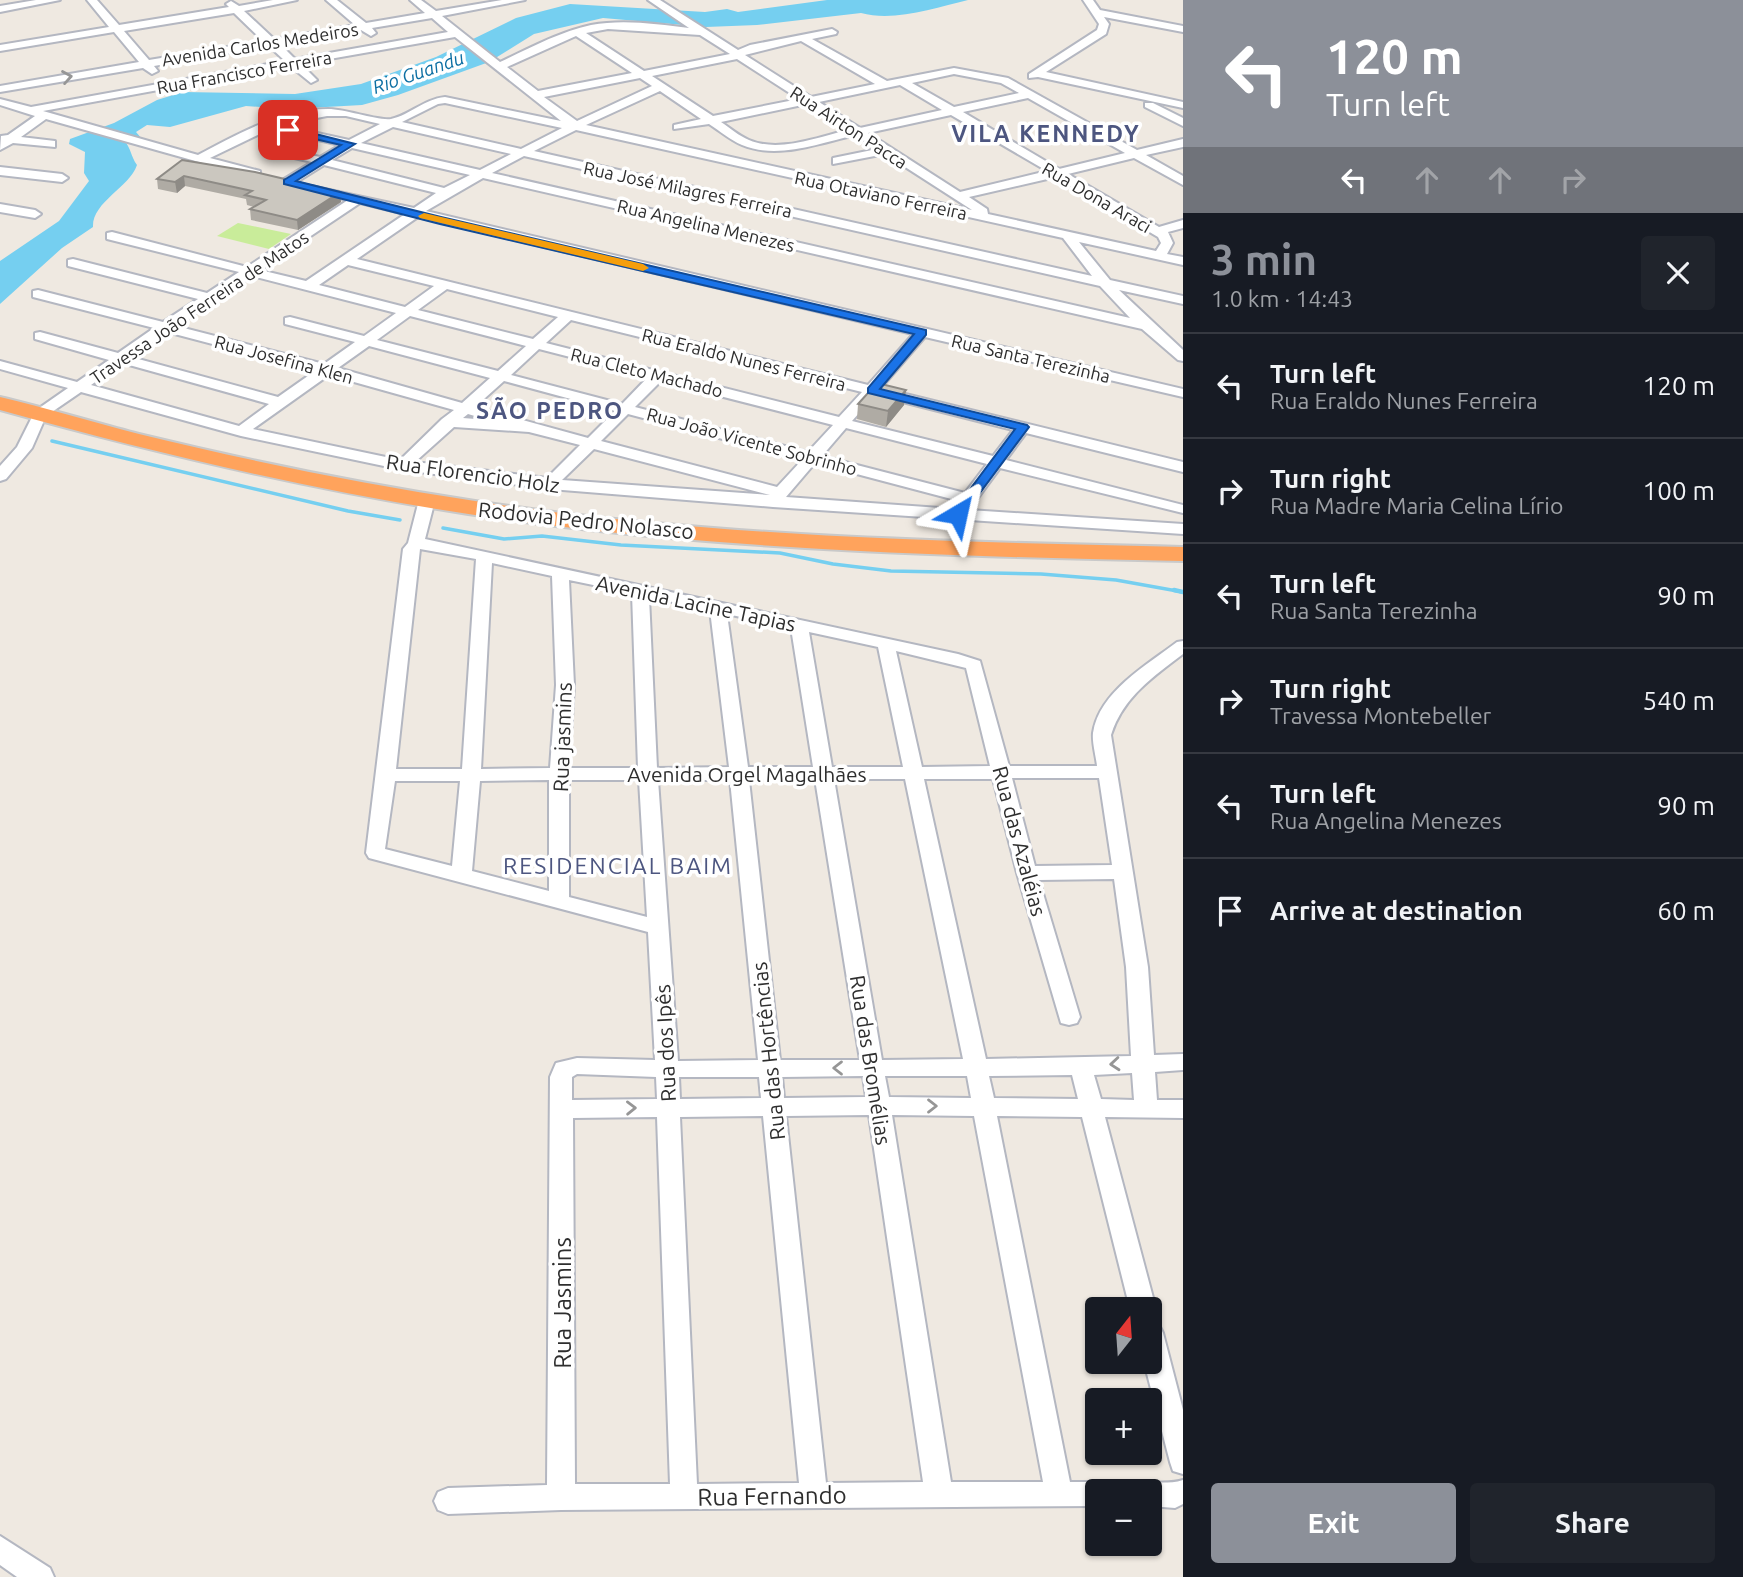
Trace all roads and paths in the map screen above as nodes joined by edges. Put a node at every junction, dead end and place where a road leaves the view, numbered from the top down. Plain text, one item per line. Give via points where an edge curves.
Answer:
1 (55, 0) edge
2 (92, 0) edge
3 (226, 0) edge
4 (292, 0) edge
5 (331, 0) edge
6 (415, 0) edge
7 (520, 0) edge
8 (678, 0) edge
9 (1088, 0) edge
10 (661, 4) edge
11 (0, 9) edge
12 (236, 9) junction
13 (1096, 12) junction
14 (433, 15) junction
15 (364, 27) junction
16 (118, 28) junction
17 (700, 29) junction
18 (1183, 29) edge
19 (578, 32) junction
20 (832, 32) dead end
21 (461, 35) junction
22 (803, 38) junction
23 (273, 43) junction
24 (386, 46) junction
25 (0, 48) edge
26 (739, 56) junction
27 (145, 63) junction
28 (292, 63) junction
29 (495, 66) junction
30 (1038, 74) junction
31 (643, 75) junction
32 (312, 80) dead end
33 (901, 81) junction
34 (884, 84) junction
35 (166, 86) junction
36 (1014, 86) junction
37 (660, 87) junction
38 (0, 89) edge
39 (1129, 94) junction
40 (536, 95) junction
41 (1027, 95) junction
42 (806, 100) junction
43 (1, 101) edge
44 (1183, 105) edge
45 (30, 110) junction
46 (950, 111) junction
47 (44, 114) junction
48 (710, 121) junction
49 (1183, 123) edge
50 (388, 124) junction
51 (267, 125) junction
52 (575, 126) junction
53 (678, 127) dead end
54 (856, 131) junction
55 (3, 141) edge
56 (1183, 143) edge
57 (51, 144) dead end
58 (350, 144) junction
59 (885, 150) junction
60 (285, 152) dead end
61 (524, 153) junction
62 (1135, 154) junction
63 (198, 159) junction
64 (320, 162) junction
65 (837, 162) dead end
66 (0, 170) edge
67 (1055, 173) junction
68 (480, 174) junction
69 (62, 178) dead end
70 (279, 180) junction
71 (1183, 181) edge
72 (446, 192) junction
73 (958, 196) junction
74 (357, 200) junction
75 (0, 208) edge
76 (35, 214) dead end
77 (414, 214) junction
78 (996, 220) junction
79 (1183, 224) edge
80 (1157, 231) junction
81 (112, 236) dead end
82 (1069, 237) junction
83 (1159, 256) junction
84 (346, 260) junction
85 (1183, 261) edge
86 (73, 263) dead end
87 (249, 270) junction
88 (1104, 283) junction
89 (444, 285) junction
90 (308, 286) junction
91 (38, 294) dead end
92 (209, 298) junction
93 (1183, 300) edge
94 (406, 310) junction
95 (567, 316) junction
96 (290, 321) dead end
97 (1144, 325) junction
98 (165, 327) junction
99 (922, 332) junction
100 (40, 336) dead end
101 (1159, 338) junction
102 (366, 340) junction
103 (537, 343) junction
104 (1183, 343) edge
105 (123, 357) junction
106 (1183, 357) edge
107 (0, 365) edge
108 (324, 369) junction
109 (502, 375) junction
110 (659, 376) junction
111 (81, 387) junction
112 (872, 391) junction
113 (1183, 393) edge
114 (278, 402) junction
115 (0, 403) edge
116 (627, 408) junction
117 (463, 409) junction
118 (40, 414) junction
119 (447, 422) junction
120 (843, 422) junction
121 (529, 427) junction
122 (1023, 427) junction
123 (241, 431) junction
124 (591, 443) junction
125 (812, 457) junction
126 (996, 462) junction
127 (403, 465) junction
128 (1183, 467) edge
129 (0, 475) edge
130 (550, 484) junction
131 (777, 498) junction
132 (969, 499) junction
133 (427, 500) junction
134 (1182, 508) edge
135 (958, 514) junction
136 (1177, 529) edge
137 (416, 544) junction
138 (1172, 554) edge
139 (484, 557) junction
140 (560, 573) junction
141 (640, 590) junction
142 (718, 608) junction
143 (799, 626) junction
144 (886, 645) junction
145 (1183, 646) edge
146 (974, 665) joint
147 (1002, 772) junction
148 (1107, 772) junction
149 (915, 773) junction
150 (471, 774) junction
151 (648, 774) junction
152 (739, 774) junction
153 (826, 774) junction
154 (386, 775) junction
155 (559, 775) junction
156 (1123, 872) junction
157 (1027, 873) junction
158 (461, 877) junction
159 (559, 902) junction
160 (658, 927) junction
161 (1069, 1017) dead end
162 (1145, 1062) junction
163 (1183, 1062) edge
164 (976, 1066) junction
165 (1081, 1067) junction
166 (771, 1068) junction
167 (872, 1068) junction
168 (667, 1069) junction
169 (879, 1106) junction
170 (1090, 1106) junction
171 (669, 1107) junction
172 (774, 1107) junction
173 (983, 1107) junction
174 (562, 1109) junction
175 (1146, 1109) junction
176 (1183, 1109) edge
177 (1140, 1297) edge
178 (1160, 1374) edge
179 (1183, 1462) edge
180 (1059, 1494) junction
181 (1085, 1494) edge
182 (814, 1495) junction
183 (939, 1495) junction
184 (561, 1497) junction
185 (684, 1497) junction
186 (447, 1501) dead end
187 (0, 1549) edge
188 (40, 1577) edge

1 - 11 street
2 - 16 street
3 - 12 street
4 - 12 street
5 - 15 street
6 - 14 street, Rua Otaviano Ferreira
7 - 14 street, Avenida Carlos Medeiros
8 - 10 street
9 - 13 street
10 - 17 street, Rua Airton Pacca
12 - 16 street
12 - 23 street
13 - 18 street
13 - 30 street via 1104,24 1098,37
14 - 15 street, Avenida Carlos Medeiros
14 - 21 street, Rua Otaviano Ferreira
15 - 23 street, Avenida Carlos Medeiros
15 - 24 street
16 - 25 street
16 - 27 street
17 - 19 street via 631,26
17 - 26 street, Rua Airton Pacca
19 - 29 street
19 - 31 street
20 - 22 street
21 - 24 street, Rua Francisco Ferreira
21 - 29 street, Rua Otaviano Ferreira
22 - 26 street via 750,48
22 - 34 street
23 - 27 street, Avenida Carlos Medeiros
23 - 28 street
24 - 28 street, Rua Francisco Ferreira
26 - 31 street
26 - 42 street, Rua Airton Pacca
27 - 35 street
38 -> 27 street, Avenida Carlos Medeiros
28 - 32 street
28 - 35 street, Rua Francisco Ferreira
29 - 40 street, Rua Otaviano Ferreira
30 - 36 street
30 - 39 street
31 - 37 street
31 - 40 street
33 - 34 street
33 - 36 street via 954,71 999,78
33 - 46 street, Rua Dona Araci
34 - 42 street
35 - 45 street, Rua Francisco Ferreira
36 - 41 street
37 - 48 street
37 - 52 street
39 - 44 street
39 - 49 street
40 - 52 street, Rua Otaviano Ferreira
41 - 46 street
41 - 62 street
42 - 48 street
42 - 54 street, Rua Airton Pacca
43 - 45 street, Rua Santa Terezinha
45 - 47 street, Rua Santa Terezinha
46 - 54 street
46 - 67 street, Rua Dona Araci
47 - 55 street
47 - 63 street, Rua Santa Terezinha
48 - 53 street
48 - 54 street via 763,148
50 - 51 street, Rua José Milagres Ferreira via 330,112
50 - 52 street, Rua Otaviano Ferreira via 445,100
50 - 58 street
50 - 61 street, Rua José Milagres Ferreira
51 - 58 street, Rua Angelina Menezes
51 - 63 street, Rua José Milagres Ferreira
52 - 61 street
52 - 78 street, Rua Otaviano Ferreira
54 - 59 street, Rua Airton Pacca
55 - 57 street
56 - 62 street
58 - 64 street
58 - 68 street, Rua Angelina Menezes
59 - 65 street
59 - 73 street, Rua Airton Pacca
60 - 64 street
61 - 68 street
61 - 88 street, Rua José Milagres Ferreira
62 - 67 street
62 - 71 street
63 - 70 street, Rua Santa Terezinha
64 - 70 street
64 - 72 street
66 - 69 street
67 - 73 street
67 - 80 street, Rua Dona Araci
68 - 72 street
68 - 97 street, Rua Angelina Menezes
70 - 74 street, Rua Santa Terezinha
72 - 77 street
73 - 78 street, Rua Airton Pacca
74 - 77 street, Rua Santa Terezinha
74 - 87 street, Travessa João Ferreira de Matos
75 - 76 street
77 - 84 street
77 - 99 street, Rua Santa Terezinha
78 - 82 street, Rua Otaviano Ferreira
79 - 80 street
80 - 83 street, Rua Dona Araci via 1168,239
81 - 87 street, Rua Cleto Machado
82 - 83 street, Rua Otaviano Ferreira
82 - 88 street
83 - 85 street, Rua Otaviano Ferreira
84 - 89 street, Rua Eraldo Nunes Ferreira
84 - 90 street
86 - 92 street
87 - 90 street, Rua Cleto Machado
87 - 92 street, Travessa João Ferreira de Matos
88 - 93 street, Rua José Milagres Ferreira
88 - 97 street
89 - 94 street
89 - 95 street, Rua Eraldo Nunes Ferreira
90 - 94 street, Rua Cleto Machado
91 - 98 street, Rua Josefina Klen
92 - 98 street, Travessa João Ferreira de Matos
94 - 102 street
94 - 103 street, Rua Cleto Machado
95 - 103 street
95 - 112 street, Rua Eraldo Nunes Ferreira
96 - 102 street, Rua João Vicente Sobrinho
97 - 101 street
98 - 105 street, Travessa João Ferreira de Matos
98 - 108 street, Rua Josefina Klen
99 - 112 street
99 - 113 street, Rua Santa Terezinha
100 - 105 street
101 - 104 street
101 - 106 street
102 - 108 street
102 - 109 street, Rua João Vicente Sobrinho
103 - 109 street
103 - 110 street, Rua Cleto Machado
105 - 111 street, Travessa João Ferreira de Matos
105 - 114 street
107 - 111 street, Rua Florencio Holz
108 - 114 street
108 - 117 street, Rua Josefina Klen
109 - 116 street, Rua João Vicente Sobrinho
109 - 117 street
110 - 116 street
110 - 120 street, Rua Cleto Machado
111 - 118 street, Travessa João Ferreira de Matos
111 - 123 street, Rua Florencio Holz
112 - 120 street
112 - 122 street, Rua Eraldo Nunes Ferreira
114 - 123 street
115 - 118 highway, Rodovia Pedro Nolasco
116 - 124 street
116 - 125 street, Rua João Vicente Sobrinho
117 - 119 street
117 - 121 street, Rua Josefina Klen
118 - 129 street via 24,448
118 - 133 highway, Rodovia Pedro Nolasco via 265,470
119 - 121 street
119 - 127 street
120 - 125 street
120 - 126 street, Rua Cleto Machado
121 - 124 street
122 - 126 street
122 - 128 street, Rua Eraldo Nunes Ferreira
123 - 127 street, Rua Florencio Holz
124 - 130 street
124 - 131 street
125 - 131 street
125 - 132 street, Rua João Vicente Sobrinho
126 - 132 street
126 - 134 street, Rua Cleto Machado
127 - 130 street, Rua Florencio Holz
130 - 131 street, Rua Florencio Holz
131 - 135 street, Rua Florencio Holz
132 - 135 street
133 - 137 street
133 - 138 highway, Rodovia Pedro Nolasco via 674,531
134 - 136 street
135 - 136 street, Rua Florencio Holz
136 - 138 street
137 - 139 street, Avenida Lacine Tapias
137 - 154 street via 411,549
139 - 140 street, Avenida Lacine Tapias
139 - 150 street
140 - 141 street, Avenida Lacine Tapias
140 - 155 street, Rua jasmins via 565,685
141 - 142 street, Avenida Lacine Tapias
141 - 151 street, Rua dos Ipês
142 - 143 street, Avenida Lacine Tapias
142 - 152 street, Rua das Hortências
143 - 144 street, Avenida Lacine Tapias
143 - 153 street, Rua das Bromélias
144 - 146 street, Avenida Lacine Tapias
144 - 149 street
145 - 148 street via 1138,680 1111,709 1102,735
146 - 147 street, Rua das Azaléias
147 - 148 street, Avenida Orgel Magalhães
147 - 149 street, Avenida Orgel Magalhães
147 - 157 street, Rua das Azaléias
148 - 156 street
149 - 153 street, Avenida Orgel Magalhães
149 - 164 street
150 - 154 street, Avenida Orgel Magalhães
150 - 155 street, Avenida Orgel Magalhães
150 - 158 street
151 - 152 street, Avenida Orgel Magalhães
151 - 155 street, Avenida Orgel Magalhães
151 - 160 street, Rua dos Ipês
152 - 153 street, Avenida Orgel Magalhães
152 - 166 street, Rua das Hortências
153 - 167 street, Rua das Bromélias
154 - 158 street via 376,853
155 - 159 street, Rua jasmins
156 - 157 street
156 - 162 street
157 - 161 street, Rua das Azaléias
158 - 159 street
159 - 160 street
160 - 168 street, Rua dos Ipês
162 - 163 street
162 -> 165 street
162 - 175 street
164 - 165 street
164 - 167 street
164 - 173 street
165 - 170 street
167 -> 166 street
166 - 168 street
166 - 172 street, Rua das Hortências
167 - 169 street, Rua das Bromélias
168 - 171 street, Rua dos Ipês
168 - 174 street, Rua Jasmins via 564,1069
169 - 172 street
169 -> 173 street
169 - 183 street, Rua das Bromélias
170 - 173 street
170 - 175 street
170 - 177 street
171 - 172 street
174 -> 171 street
171 - 185 street, Rua dos Ipês
172 - 182 street, Rua das Hortências
173 - 180 street
174 - 184 street, Rua Jasmins
175 - 176 street
178 - 179 street
180 - 181 street, Rua Fernando
180 - 183 street, Rua Fernando
182 - 183 street, Rua Fernando
182 - 185 street, Rua Fernando
184 - 185 street, Rua Fernando
184 - 186 street, Rua Fernando
187 - 188 street

